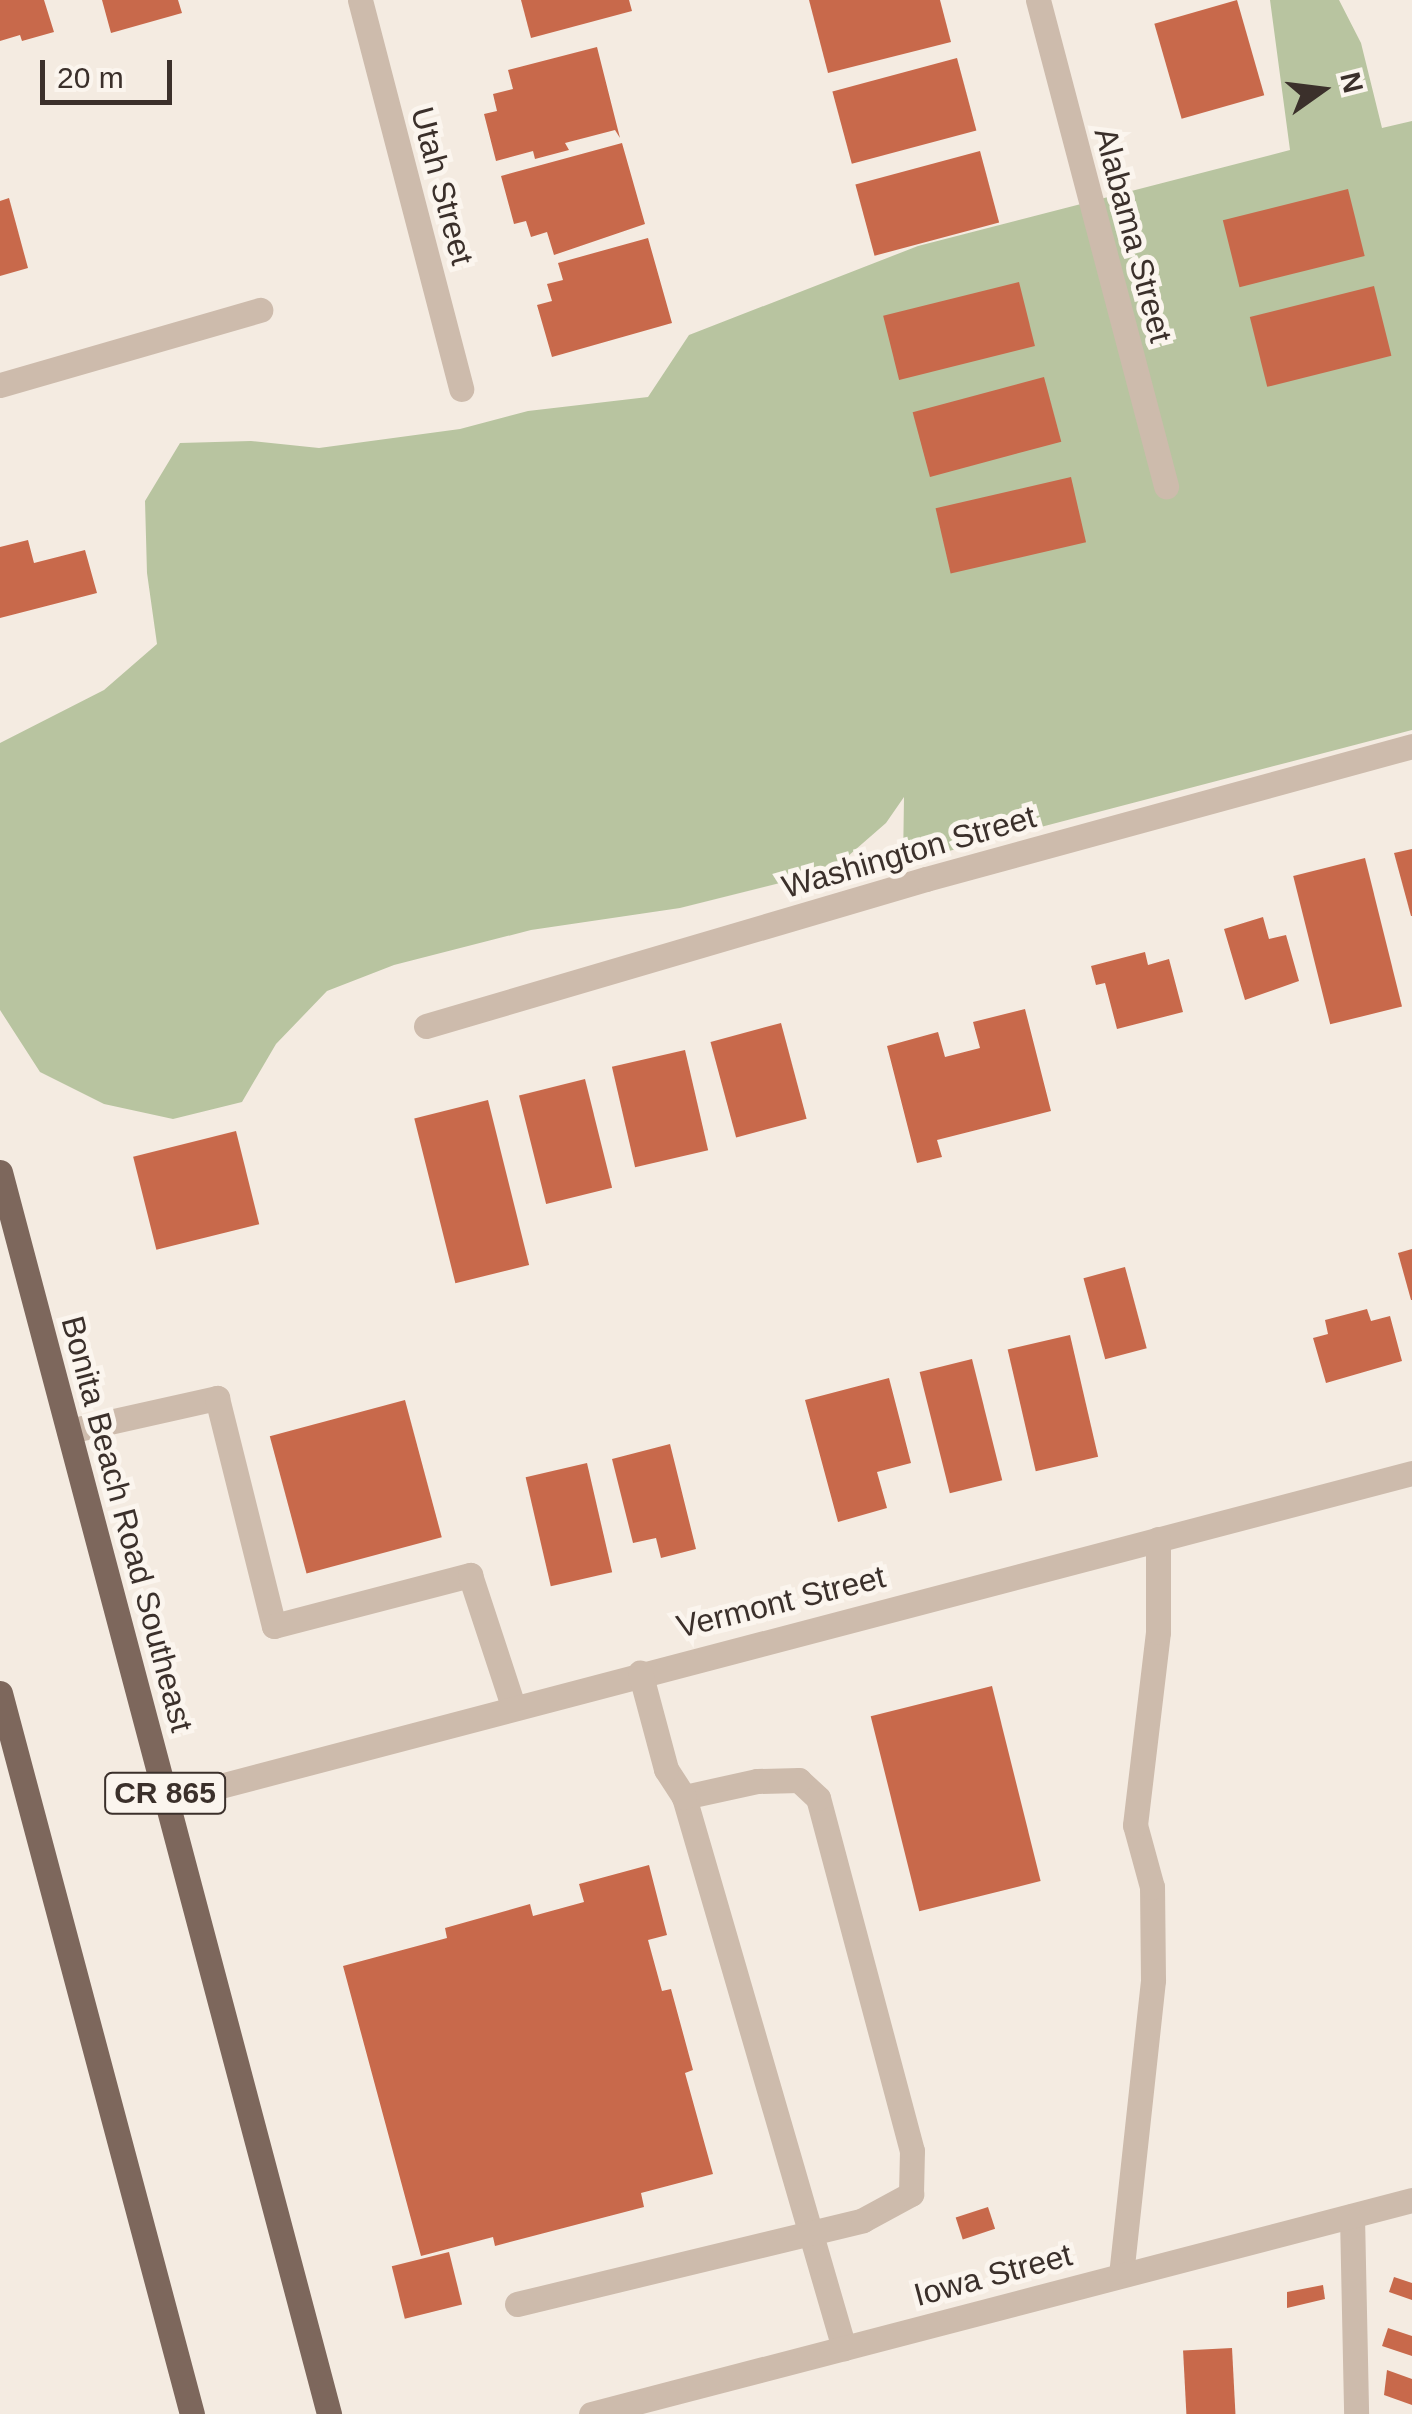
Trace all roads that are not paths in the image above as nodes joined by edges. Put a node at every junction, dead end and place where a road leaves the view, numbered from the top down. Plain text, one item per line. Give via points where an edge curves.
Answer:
1 (360, 0) edge
2 (1038, 0) edge
3 (260, 310) dead end
4 (0, 385) edge
5 (461, 389) dead end
6 (1166, 486) dead end
7 (1412, 746) edge
8 (426, 1026) dead end
9 (0, 1172) edge
10 (69, 1431) junction
11 (1412, 1472) edge
12 (1158, 1538) junction
13 (640, 1672) junction
14 (0, 1692) edge
15 (512, 1706) junction
16 (684, 1797) junction
17 (167, 1800) junction
18 (1412, 2200) edge
19 (1352, 2216) junction
20 (812, 2232) junction
21 (1121, 2276) junction
22 (516, 2304) dead end
23 (844, 2348) junction
24 (192, 2414) edge
25 (330, 2414) edge
26 (591, 2414) edge
27 (1356, 2414) edge

1 - 5 street, Utah Street
2 - 6 street, Alabama Street
3 - 4 street
7 - 8 street, Washington Street
9 - 10 main road, Bonita Beach Road Southeast / CR 865
10 - 15 street via 218,1398 274,1626 470,1575
10 - 17 main road, Bonita Beach Road Southeast / CR 865
11 - 12 street, Vermont Street
12 - 13 street, Vermont Street
12 - 21 street via 1158,1632 1135,1825 1152,1887 1153,1980
13 - 15 street, Vermont Street
13 - 16 street via 666,1768
14 - 24 main road
15 - 17 street, Vermont Street
16 - 20 street
16 - 20 street via 758,1780 799,1780 818,1798 912,2151 911,2194 862,2220
17 - 25 main road, Bonita Beach Road Southeast / CR 865
18 - 19 street, Iowa Street
19 - 21 street, Iowa Street
19 - 27 street
20 - 22 street
20 - 23 street
21 - 23 street, Iowa Street
23 - 26 street, Iowa Street

